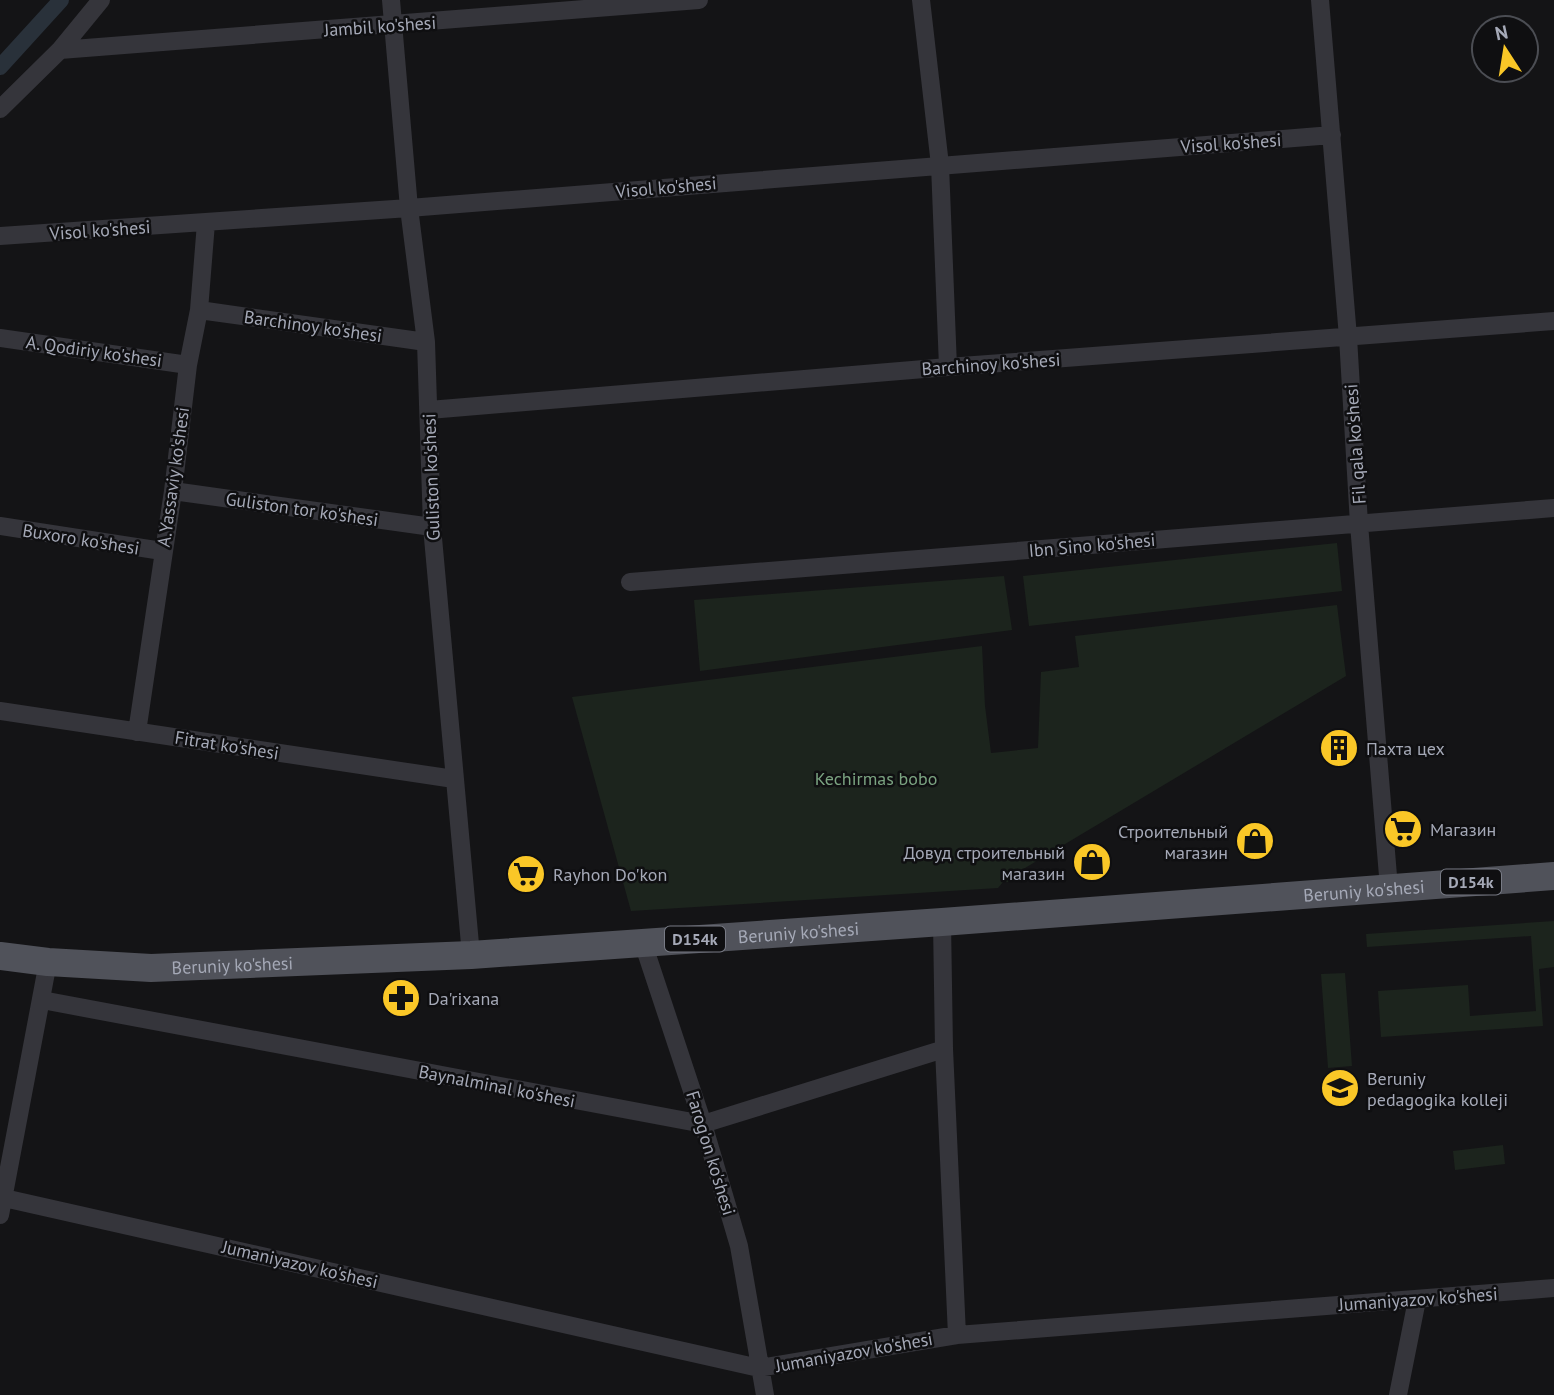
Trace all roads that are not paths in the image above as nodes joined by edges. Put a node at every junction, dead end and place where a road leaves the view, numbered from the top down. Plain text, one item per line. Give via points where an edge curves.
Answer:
1 (101, 0) edge
2 (391, 0) edge
3 (699, 0) edge
4 (922, 0) edge
5 (1320, 0) edge
6 (393, 25) junction
7 (60, 50) junction
8 (0, 109) edge
9 (1332, 135) junction
10 (940, 165) junction
11 (409, 208) junction
12 (206, 223) junction
13 (0, 236) edge
14 (199, 310) junction
15 (1554, 321) edge
16 (1348, 337) junction
17 (0, 338) edge
18 (426, 342) junction
19 (188, 365) junction
20 (948, 367) junction
21 (429, 410) junction
22 (173, 491) junction
23 (1554, 508) edge
24 (1359, 524) junction
25 (0, 526) edge
26 (432, 527) junction
27 (162, 551) junction
28 (631, 582) dead end
29 (0, 711) edge
30 (137, 732) junction
31 (454, 779) junction
32 (1554, 876) edge
33 (1389, 888) junction
34 (942, 922) junction
35 (643, 943) junction
36 (471, 955) junction
37 (0, 956) edge
38 (48, 962) junction
39 (42, 1000) junction
40 (944, 1049) junction
41 (703, 1124) junction
42 (2, 1206) edge
43 (1554, 1288) edge
44 (1417, 1300) junction
45 (957, 1335) junction
46 (759, 1368) junction
47 (765, 1395) edge
48 (1398, 1395) edge

1 - 7 street
2 - 6 street, Guliston ko'shesi
3 - 6 street, Jambil ko'shesi
4 - 10 street
5 - 9 street, Fil qala ko'shesi
6 - 7 street, Jambil ko'shesi
6 - 11 street, Guliston ko'shesi
7 - 8 street
9 - 10 street, Visol ko'shesi
9 - 16 street, Fil qala ko'shesi
10 - 11 street, Visol ko'shesi
10 - 20 street
11 - 12 street, Visol ko'shesi
11 - 18 street, Guliston ko'shesi
12 - 13 street, Visol ko'shesi
12 - 14 street, A.Yassaviy ko'shesi
14 - 18 street, Barchinoy ko'shesi
14 - 19 street, A.Yassaviy ko'shesi
15 - 16 street, Barchinoy ko'shesi
16 - 20 street, Barchinoy ko'shesi
16 - 24 street, Fil qala ko'shesi
17 - 19 street, A. Qodiriy ko'shesi
18 - 21 street, Guliston ko'shesi
19 - 22 street, A.Yassaviy ko'shesi
20 - 21 street, Barchinoy ko'shesi
21 - 26 street, Guliston ko'shesi
22 - 26 street, Guliston tor ko'shesi
22 - 27 street, A.Yassaviy ko'shesi
23 - 24 street, Ibn Sino ko'shesi
24 - 28 street, Ibn Sino ko'shesi
24 - 33 street, Fil qala ko'shesi
25 - 27 street, Buxoro ko'shesi
26 - 31 street, Guliston ko'shesi
27 - 30 street, A.Yassaviy ko'shesi
29 - 30 street, Fitrat ko'shesi
30 - 31 street, Fitrat ko'shesi
31 - 36 street, Guliston ko'shesi
32 - 33 main road, Beruniy ko'shesi / D154k
33 - 34 main road, Beruniy ko'shesi / D154k
34 - 35 main road, Beruniy ko'shesi / D154k
34 - 40 street
35 - 36 main road, Beruniy ko'shesi / D154k
35 - 41 street, Farog'on ko'shesi
36 - 38 main road, Beruniy ko'shesi / D154k via 151,968
37 - 38 main road, Beruniy ko'shesi / D154k
38 - 39 street
39 - 41 street, Baynalminal ko'shesi
39 - 42 street
40 - 41 street, Baynalminal ko'shesi
40 - 45 street
41 - 46 street, Farog'on ko'shesi via 739,1246
42 - 46 street, Jumaniyazov ko'shesi
43 - 44 street, Jumaniyazov ko'shesi
44 - 45 street, Jumaniyazov ko'shesi
44 - 48 street
45 - 46 street, Jumaniyazov ko'shesi
46 - 47 street, Farog'on ko'shesi

